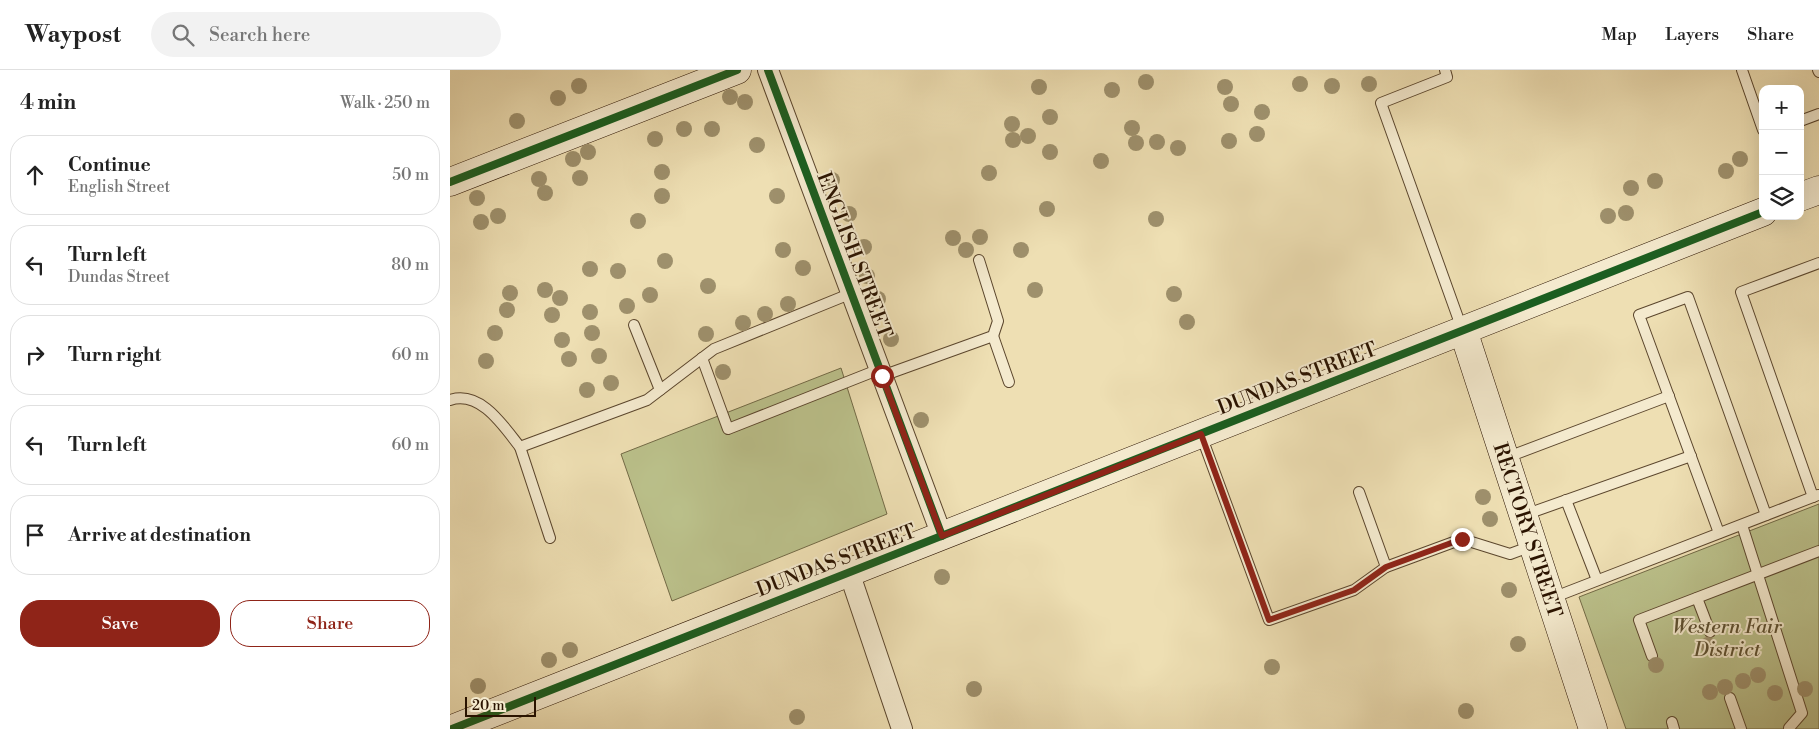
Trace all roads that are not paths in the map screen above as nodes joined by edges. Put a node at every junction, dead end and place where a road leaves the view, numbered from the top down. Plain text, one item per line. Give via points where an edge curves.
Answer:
1 (737, 70) edge
2 (768, 70) edge
3 (1444, 70) edge
4 (1742, 70) edge
5 (1819, 114) edge
6 (1759, 119) edge
7 (1804, 120) edge
8 (450, 182) edge
9 (1819, 190) edge
10 (1804, 196) edge
11 (1759, 214) edge
12 (979, 260) dead end
13 (1819, 263) edge
14 (852, 294) junction
15 (634, 325) dead end
16 (1463, 330) junction
17 (993, 336) junction
18 (702, 358) junction
19 (881, 373) junction
20 (1009, 382) dead end
21 (660, 390) junction
22 (1669, 396) junction
23 (450, 400) edge
24 (1201, 434) junction
25 (520, 447) junction
26 (1691, 456) junction
27 (1504, 458) junction
28 (1359, 492) dead end
29 (1816, 496) edge
30 (1566, 500) junction
31 (1523, 515) junction
32 (1766, 515) junction
33 (1742, 525) junction
34 (1719, 534) junction
35 (942, 536) junction
36 (550, 538) dead end
37 (1533, 546) junction
38 (1818, 554) edge
39 (1386, 567) junction
40 (849, 572) junction
41 (1758, 575) junction
42 (1597, 580) junction
43 (1550, 598) junction
44 (1697, 598) junction
45 (1710, 632) dead end
46 (1652, 656) dead end
47 (1730, 698) dead end
48 (452, 729) edge
49 (902, 729) edge
50 (1593, 729) edge
51 (1741, 729) edge
52 (1788, 729) edge

1 - 8 main road
2 - 14 street, ENGLISH STREET
3 - 16 lane via 1447,77 1381,103
4 - 6 lane
5 - 7 lane
9 - 10 main road
11 - 16 main road, DUNDAS STREET
12 - 17 lane via 998,321
13 - 29 lane via 1741,292
14 - 18 lane via 714,349
14 - 19 street, ENGLISH STREET
15 - 21 lane
16 - 24 main road, DUNDAS STREET
16 - 27 main road, RECTORY STREET
17 - 19 lane
17 - 20 lane
18 - 19 lane via 728,429
18 - 21 lane
19 - 35 street, ENGLISH STREET
21 - 25 lane via 647,400
22 - 26 lane
22 - 27 lane
22 - 32 lane via 1639,315 1688,297
23 - 25 lane via 476,402 496,417
24 - 35 main road, DUNDAS STREET
24 - 39 lane via 1269,620 1354,590
25 - 36 lane
26 - 30 lane
26 - 34 lane
27 - 31 main road, RECTORY STREET
28 - 39 lane
29 - 32 lane
30 - 31 lane
30 - 42 lane
31 - 37 main road, RECTORY STREET
32 - 33 lane
33 - 34 lane
33 - 41 lane
34 - 42 lane
35 - 40 main road, DUNDAS STREET
37 - 39 lane via 1510,554 1462,539
37 - 43 main road, RECTORY STREET
38 - 41 lane
40 - 48 main road, DUNDAS STREET
40 - 49 street
41 - 44 lane
41 - 52 lane via 1802,713
42 - 43 lane
43 - 50 main road, RECTORY STREET
44 - 45 lane
44 - 46 lane via 1639,620
47 - 51 lane

